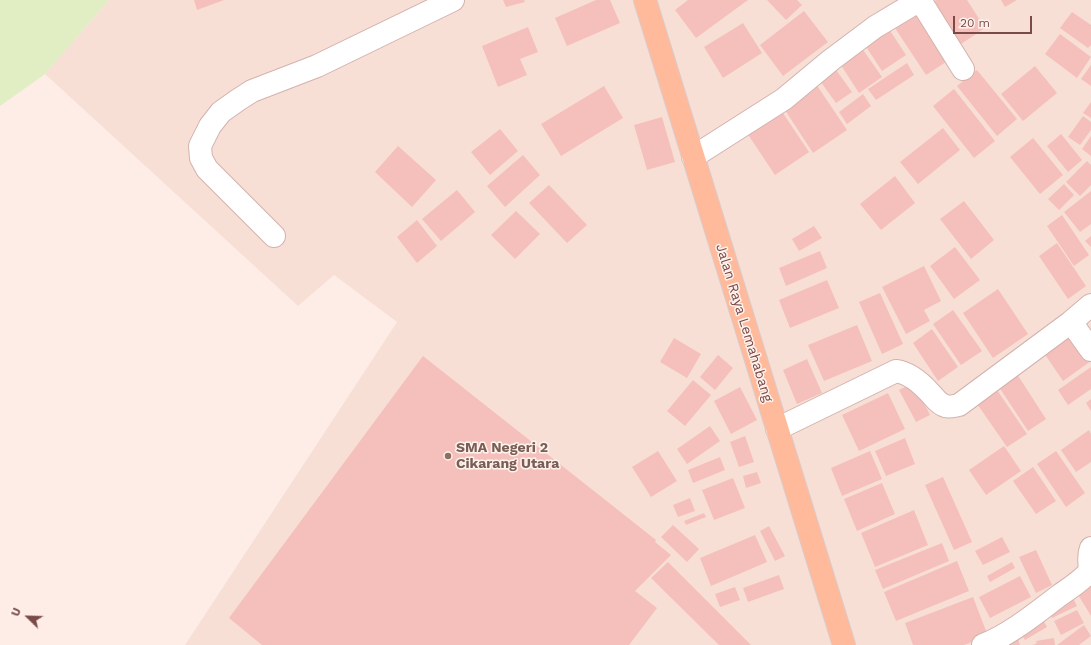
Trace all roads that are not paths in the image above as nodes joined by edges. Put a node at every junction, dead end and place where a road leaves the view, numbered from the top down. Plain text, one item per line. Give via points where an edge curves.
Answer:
1 (452, 0) edge
2 (645, 0) edge
3 (920, 0) edge
4 (963, 69) dead end
5 (693, 157) junction
6 (274, 236) dead end
7 (1091, 306) edge
8 (1071, 322) junction
9 (1091, 350) edge
10 (777, 429) junction
11 (1091, 548) edge
12 (844, 645) edge
13 (983, 645) edge

1 - 6 street via 317,66 252,91 221,112 210,126 200,146 201,158 206,169
2 - 5 main road, Jalan Raya Lemahabang
3 - 4 street
3 - 5 street via 875,27 784,99
5 - 10 main road, Jalan Raya Lemahabang
7 - 8 street
8 - 9 street
8 - 10 street via 958,404 950,407 939,403 911,376 896,371
10 - 12 main road, Jalan Raya Lemahabang
11 - 13 street via 1090,571 1078,582 1038,612

